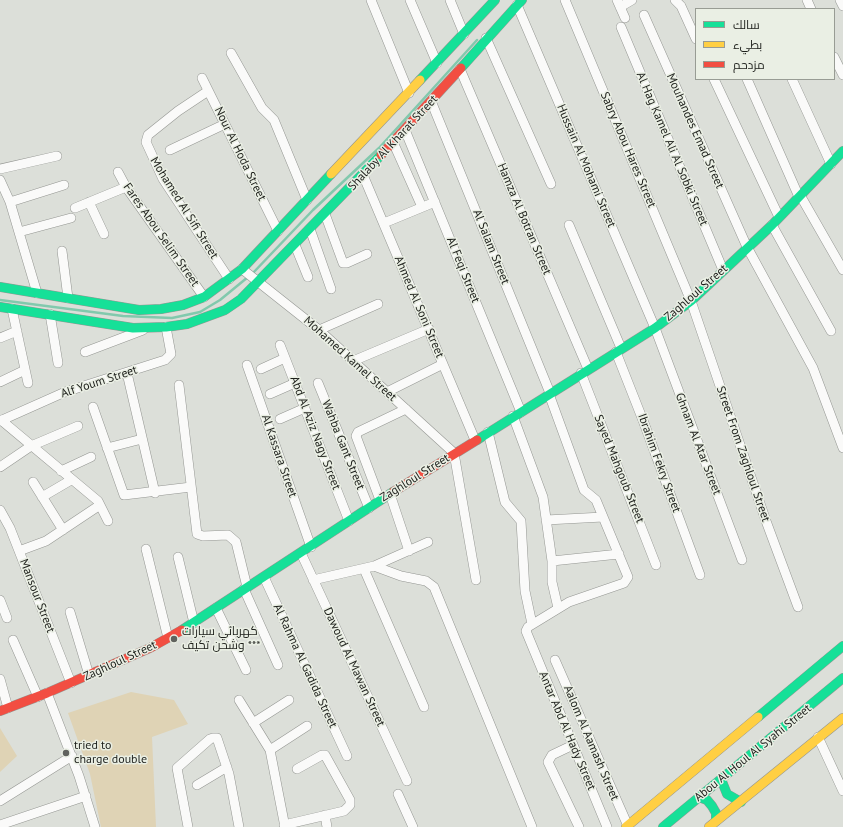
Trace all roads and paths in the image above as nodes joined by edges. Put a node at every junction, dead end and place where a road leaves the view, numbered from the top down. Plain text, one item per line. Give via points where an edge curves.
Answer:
1 (371, 0) edge
2 (410, 0) edge
3 (450, 0) edge
4 (495, 0) edge
5 (565, 0) edge
6 (632, 0) edge
7 (675, 0) edge
8 (840, 0) edge
9 (519, 2) edge
10 (619, 3) edge
11 (843, 6) edge
12 (644, 15) dead end
13 (625, 18) dead end
14 (621, 27) dead end
15 (464, 34) junction
16 (695, 37) edge
17 (486, 38) junction
18 (232, 53) dead end
19 (835, 58) edge
20 (436, 64) junction
21 (460, 69) junction
22 (843, 75) edge
23 (202, 78) dead end
24 (714, 80) edge
25 (747, 80) edge
26 (792, 80) edge
27 (208, 90) junction
28 (409, 93) junction
29 (431, 101) junction
30 (225, 124) junction
31 (405, 130) junction
32 (393, 142) junction
33 (170, 150) dead end
34 (843, 150) edge
35 (57, 156) dead end
36 (831, 164) junction
37 (0, 169) edge
38 (118, 172) dead end
39 (363, 175) junction
40 (0, 180) edge
41 (551, 184) dead end
42 (64, 185) dead end
43 (126, 187) junction
44 (800, 196) junction
45 (307, 200) junction
46 (10, 202) junction
47 (89, 202) junction
48 (435, 202) junction
49 (422, 207) junction
50 (75, 208) dead end
51 (325, 214) junction
52 (779, 217) junction
53 (71, 218) dead end
54 (384, 223) junction
55 (772, 224) junction
56 (569, 225) dead end
57 (310, 230) junction
58 (278, 231) junction
59 (20, 232) junction
60 (104, 234) dead end
61 (295, 245) junction
62 (747, 247) junction
63 (62, 252) dead end
64 (367, 254) dead end
65 (244, 270) junction
66 (723, 270) junction
67 (843, 270) edge
68 (308, 277) dead end
69 (257, 279) junction
70 (229, 280) junction
71 (0, 287) edge
72 (331, 289) dead end
73 (37, 293) junction
74 (204, 297) junction
75 (68, 298) junction
76 (691, 301) junction
77 (378, 304) dead end
78 (0, 306) edge
79 (12, 309) junction
80 (88, 312) junction
81 (50, 314) junction
82 (150, 328) junction
83 (166, 328) junction
84 (655, 328) junction
85 (429, 329) junction
86 (319, 330) junction
87 (17, 331) junction
88 (831, 331) dead end
89 (0, 338) edge
90 (280, 344) dead end
91 (619, 350) junction
92 (85, 352) dead end
93 (286, 358) junction
94 (353, 361) junction
95 (58, 363) dead end
96 (443, 364) junction
97 (247, 365) dead end
98 (261, 369) dead end
99 (25, 370) junction
100 (584, 372) junction
101 (126, 373) junction
102 (0, 382) edge
103 (318, 382) dead end
104 (28, 383) dead end
105 (295, 383) junction
106 (179, 385) dead end
107 (387, 392) junction
108 (549, 393) junction
109 (270, 394) dead end
110 (93, 407) dead end
111 (305, 408) junction
112 (406, 409) junction
113 (517, 414) junction
114 (280, 420) dead end
115 (0, 421) edge
116 (78, 426) dead end
117 (488, 432) junction
118 (142, 439) junction
119 (475, 440) junction
120 (31, 446) junction
121 (107, 448) junction
122 (843, 448) edge
123 (454, 453) junction
124 (91, 457) dead end
125 (0, 467) edge
126 (61, 471) junction
127 (71, 480) junction
128 (33, 482) dead end
129 (191, 487) junction
130 (155, 493) junction
131 (390, 494) junction
132 (55, 499) dead end
133 (45, 500) junction
134 (380, 500) junction
135 (100, 505) junction
136 (369, 508) junction
137 (0, 510) edge
138 (603, 517) junction
139 (546, 520) junction
140 (349, 521) junction
141 (108, 522) dead end
142 (63, 530) junction
143 (428, 542) dead end
144 (311, 547) junction
145 (146, 549) dead end
146 (19, 551) junction
147 (409, 551) junction
148 (301, 553) junction
149 (619, 554) junction
150 (178, 557) dead end
151 (742, 560) dead end
152 (552, 561) junction
153 (656, 565) dead end
154 (374, 566) junction
155 (364, 569) junction
156 (700, 575) dead end
157 (264, 577) junction
158 (313, 580) junction
159 (476, 580) dead end
160 (245, 588) junction
161 (0, 600) edge
162 (798, 607) dead end
163 (216, 608) junction
164 (558, 608) junction
165 (70, 612) dead end
166 (7, 618) dead end
167 (194, 623) junction
168 (532, 624) junction
169 (168, 638) junction
170 (12, 640) dead end
171 (843, 646) edge
172 (555, 660) dead end
173 (278, 665) dead end
174 (246, 670) dead end
175 (88, 675) junction
176 (843, 678) edge
177 (0, 679) edge
178 (71, 683) junction
179 (47, 693) junction
180 (38, 697) junction
181 (239, 700) dead end
182 (289, 700) dead end
183 (424, 707) dead end
184 (4, 709) edge
185 (843, 718) edge
186 (253, 723) junction
187 (307, 726) dead end
188 (818, 737) junction
189 (573, 745) junction
190 (270, 750) junction
191 (72, 756) junction
192 (347, 756) dead end
193 (227, 767) junction
194 (298, 770) dead end
195 (722, 779) junction
196 (407, 781) dead end
197 (197, 785) dead end
198 (843, 791) edge
199 (398, 794) dead end
200 (86, 796) junction
201 (699, 797) junction
202 (0, 801) edge
203 (741, 802) junction
204 (324, 815) junction
205 (713, 824) edge
206 (0, 825) edge
207 (285, 826) edge
208 (627, 826) edge
209 (95, 827) edge
210 (188, 827) edge
211 (239, 827) edge
212 (327, 827) edge
213 (413, 827) edge
214 (532, 827) edge
215 (579, 827) edge
216 (607, 827) edge
217 (663, 827) edge

1 - 28 street
2 - 20 street
3 - 15 street
4 - 15 street, Shalaby Al Kharat Street
5 - 76 street, Sabry Abou Hares Street
6 - 10 street
7 - 16 street
8 - 11 street
9 - 17 street, Shalaby Al Kharat Street
9 - 84 street, Hussain Al Mohami Street
10 - 13 street
12 - 62 street, Mouhandes Emad Street
14 - 66 street, Al Hag Kamel Ali Al Sobki Street
15 - 20 street, Shalaby Al Kharat Street
17 - 21 street, Shalaby Al Kharat Street
17 - 41 street
18 - 45 street via 262,108 278,127
19 - 22 street
20 - 28 street, Shalaby Al Kharat Street
21 - 29 street, Shalaby Al Kharat Street
21 - 100 street, Hamza Al Botran Street
23 - 27 street, Nour Al Hoda Street
24 - 52 street
25 - 44 street
26 - 36 street
27 - 30 street, Nour Al Hoda Street
27 - 70 street, Mohamed Al Sifi Street via 148,135 146,142 160,173
28 - 45 street, Shalaby Al Kharat Street
29 - 31 street, Shalaby Al Kharat Street
29 - 108 street, Al Salam Street
30 - 33 street
30 - 58 street, Nour Al Hoda Street
31 - 32 street, Shalaby Al Kharat Street
31 - 48 street, Al Feqi Street
32 - 39 street, Shalaby Al Kharat Street
32 - 49 street
34 - 36 street, Zaghloul Street
35 - 37 street
36 - 44 street, Zaghloul Street
38 - 43 street, Fares Abou Selim Street
39 - 51 street, Shalaby Al Kharat Street
39 - 54 street, Ahmed Al Soni Street
40 - 46 street
42 - 46 street
43 - 47 street
43 - 74 street, Fares Abou Selim Street
44 - 52 street, Zaghloul Street
44 - 67 street
45 - 58 street, Shalaby Al Kharat Street
46 - 59 street
47 - 50 street
47 - 60 street
48 - 49 street
48 - 113 street, Al Feqi Street
49 - 54 street
51 - 57 street, Shalaby Al Kharat Street
51 - 64 street via 343,263
52 - 55 street, Zaghloul Street
53 - 59 street
54 - 85 street, Ahmed Al Soni Street
55 - 62 street, Zaghloul Street
55 - 88 street
56 - 91 street, Ibrahim Fekry Street
57 - 61 street, Shalaby Al Kharat Street
57 - 72 street
58 - 65 street, Shalaby Al Kharat Street
59 - 73 street
61 - 68 street
61 - 69 street, Shalaby Al Kharat Street
62 - 66 street, Zaghloul Street
62 - 122 street, Mouhandes Emad Street via 813,368
63 - 75 street
65 - 69 street, Mohamed Kamel Street
65 - 70 street, Shalaby Al Kharat Street
66 - 76 street, Zaghloul Street
69 - 83 street, Shalaby Al Kharat Street via 241,298 225,310 187,324
69 - 86 street, Mohamed Kamel Street
70 - 74 street, Shalaby Al Kharat Street
71 - 73 street
73 - 75 street
74 - 80 street, Shalaby Al Kharat Street via 162,309
75 - 80 street
76 - 84 street, Zaghloul Street
76 - 162 street, Street From Zaghloul Street
77 - 86 street
78 - 79 street
79 - 81 street
79 - 87 street
80 - 81 street
80 - 82 street, Shalaby Al Kharat Street via 133,328
81 - 95 street
82 - 83 street, Shalaby Al Kharat Street
82 - 92 street
83 - 101 street, Alf Youm Street via 170,357
84 - 91 street, Zaghloul Street
84 - 151 street, Ghnam Al Atar Street
85 - 94 street
85 - 96 street, Ahmed Al Soni Street
86 - 94 street, Mohamed Kamel Street
87 - 89 street
87 - 99 street
90 - 93 street, Abd Al Aziz Nagy Street
91 - 100 street, Zaghloul Street
91 - 156 street, Ibrahim Fekry Street
93 - 98 street
93 - 105 street, Abd Al Aziz Nagy Street
94 - 107 street, Mohamed Kamel Street
96 - 107 street
96 - 119 street, Ahmed Al Soni Street
97 - 144 street, Al Kassara Street
99 - 102 street
99 - 104 street
100 - 108 street, Zaghloul Street
100 - 153 street, Sayed Mahgoub Street
101 - 115 street, Alf Youm Street via 65,392
101 - 118 street
103 - 136 street, Wahba Gant Street
105 - 109 street
105 - 111 street, Abd Al Aziz Nagy Street
106 - 129 street
107 - 112 street, Mohamed Kamel Street
108 - 113 street, Zaghloul Street
108 - 138 street, Al Salam Street via 584,490 596,500
110 - 121 street
111 - 114 street
111 - 140 street, Abd Al Aziz Nagy Street
112 - 123 street, Mohamed Kamel Street
112 - 134 street via 358,432 356,438
113 - 117 street, Zaghloul Street
113 - 139 street, Al Feqi Street via 540,490
115 - 120 street
116 - 120 street
117 - 119 street, Zaghloul Street
117 - 168 street via 505,502 521,521 525,591
118 - 121 street
118 - 130 street
119 - 123 street, Zaghloul Street
120 - 125 street
120 - 126 street
121 - 130 street via 124,495
123 - 131 street, Zaghloul Street
123 - 159 street
124 - 126 street
126 - 127 street
127 - 133 street
127 - 135 street
128 - 133 street
129 - 130 street
129 - 160 street via 197,534 226,534 236,542
131 - 134 street, Zaghloul Street
131 - 147 street
132 - 133 street
133 - 142 street
134 - 136 street, Zaghloul Street
135 - 141 street
135 - 142 street
136 - 140 street, Zaghloul Street
137 - 146 street, Mansour Street
138 - 139 street
138 - 149 street, Al Salam Street
139 - 152 street, Al Feqi Street
140 - 144 street, Zaghloul Street
142 - 146 street via 46,541
143 - 147 street
144 - 148 street, Zaghloul Street
145 - 169 street
146 - 178 street, Mansour Street
147 - 154 street
148 - 157 street, Zaghloul Street
148 - 158 street, Dawoud Al Mawan Street
149 - 152 street
149 - 164 street, Al Salam Street via 627,573 627,580 624,583
150 - 167 street
152 - 164 street, Al Feqi Street via 552,582
154 - 155 street
154 - 214 street via 426,581 434,587
155 - 158 street
155 - 183 street
157 - 160 street, Zaghloul Street
157 - 192 street, Al Rahma Al Gadida Street
158 - 196 street, Dawoud Al Mawan Street
160 - 163 street, Zaghloul Street
160 - 173 street
161 - 166 street
163 - 167 street, Zaghloul Street
163 - 174 street
164 - 168 street
165 - 175 street
167 - 169 street, Zaghloul Street
168 - 189 street, Antar Abd Al Hady Street via 528,627 527,636
169 - 175 street, Zaghloul Street
170 - 180 street
171 - 208 street
172 - 208 street, Aalom Al Aamash Street
175 - 178 street, Zaghloul Street
176 - 195 street, Abou Al Houl Al Syahi Street
177 - 184 street
178 - 179 street, Zaghloul Street
179 - 180 street, Zaghloul Street
179 - 191 street
180 - 184 street, Zaghloul Street
181 - 186 street
182 - 186 street
185 - 188 street
186 - 190 street
187 - 190 street
188 - 198 street
188 - 203 street
189 - 215 street via 552,755 548,762
189 - 216 street, Antar Abd Al Hady Street
190 - 207 street
191 - 200 street
191 - 202 street
193 - 197 street
193 - 210 street via 217,738 210,739 177,768
193 - 211 street
194 - 204 street via 320,755 325,755 350,800 348,809
195 - 201 street, Abou Al Houl Al Syahi Street
195 - 203 street via 727,794
199 - 213 street
200 - 206 street
200 - 209 street
201 - 205 street via 707,800 716,813
201 - 217 street, Abou Al Houl Al Syahi Street
203 - 205 street
204 - 207 street
204 - 212 street

